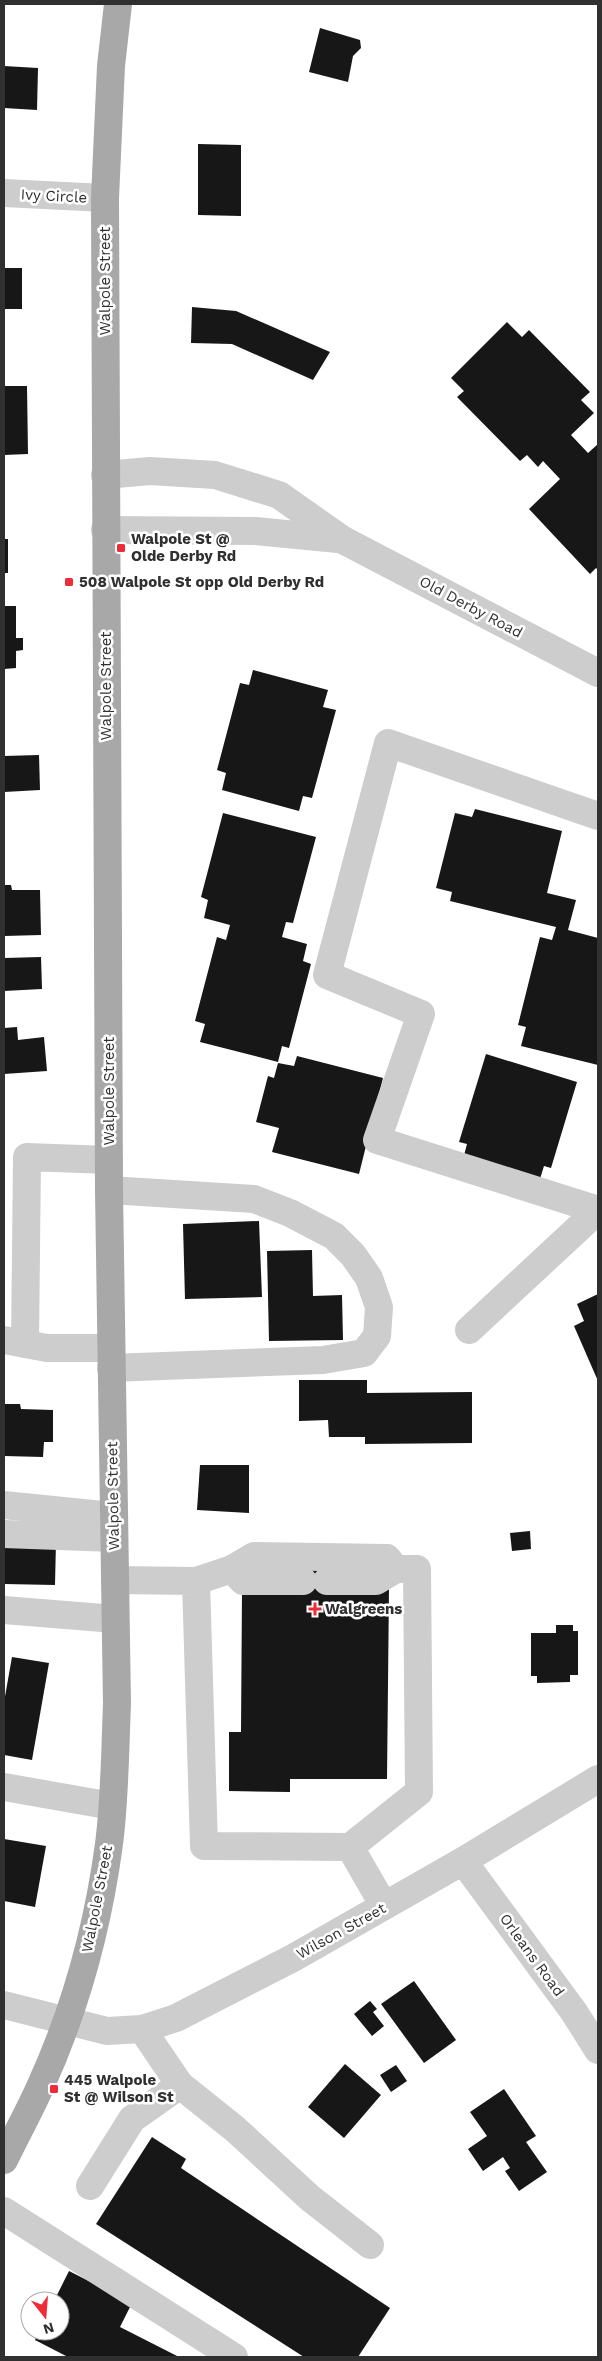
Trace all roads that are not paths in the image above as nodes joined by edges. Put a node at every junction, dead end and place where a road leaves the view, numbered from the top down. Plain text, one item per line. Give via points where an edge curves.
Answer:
1 (118, 4) edge
2 (4, 193) edge
3 (105, 198) junction
4 (105, 476) junction
5 (105, 530) junction
6 (343, 540) junction
7 (598, 673) edge
8 (598, 816) edge
9 (110, 1160) junction
10 (109, 1190) junction
11 (598, 1210) edge
12 (468, 1330) dead end
13 (15, 1342) edge
14 (111, 1358) junction
15 (4, 1505) edge
16 (113, 1527) junction
17 (4, 1534) edge
18 (232, 1569) junction
19 (396, 1569) junction
20 (115, 1580) junction
21 (196, 1582) junction
22 (4, 1610) edge
23 (115, 1620) junction
24 (598, 1779) edge
25 (4, 1787) edge
26 (112, 1806) junction
27 (350, 1847) junction
28 (463, 1861) junction
29 (384, 1906) junction
30 (4, 2005) edge
31 (66, 2022) junction
32 (142, 2029) junction
33 (598, 2050) edge
34 (180, 2085) junction
35 (4, 2160) edge
36 (90, 2186) dead end
37 (4, 2211) edge
38 (370, 2246) dead end
39 (234, 2357) edge

1 - 3 main road, Walpole Street via 111,66
2 - 3 street, Ivy Circle
3 - 4 main road, Walpole Street
4 - 5 main road, Walpole Street
4 - 6 street, Old Derby Road via 150,471 215,476 279,495
5 - 6 street, Old Derby Road via 255,531
5 - 9 main road, Walpole Street
6 - 7 street, Old Derby Road
8 - 11 street via 388,743 327,975 420,1014 377,1140
9 - 10 main road, Walpole Street
9 - 13 street via 27,1156
10 - 14 main road, Walpole Street
10 - 14 street via 254,1199 290,1213 334,1236 353,1256 369,1278 379,1307 377,1336 364,1353 323,1360
11 - 12 street
13 - 14 street via 78,1349
14 - 16 main road, Walpole Street
15 - 16 street
16 - 17 street
16 - 20 main road, Walpole Street
18 - 19 street via 243,1581 376,1581
18 - 19 street via 254,1556 387,1558
18 - 21 street
19 - 27 street via 417,1569 419,1792
20 - 21 street
20 - 23 main road, Walpole Street
21 - 27 street via 204,1846
22 - 23 street
23 - 26 main road, Walpole Street via 117,1704
24 - 28 street, Wilson Street
25 - 26 street
26 - 31 main road, Walpole Street via 99,1899
27 - 29 street
28 - 29 street, Wilson Street
28 - 33 street, Orleans Road via 574,2012
29 - 32 street, Wilson Street via 230,1991 176,2018
30 - 31 street, Wilson Street
31 - 32 street, Wilson Street via 107,2031
31 - 35 main road, Walpole Street via 41,2085
32 - 34 street
34 - 36 street via 132,2119
34 - 38 street
37 - 39 street

